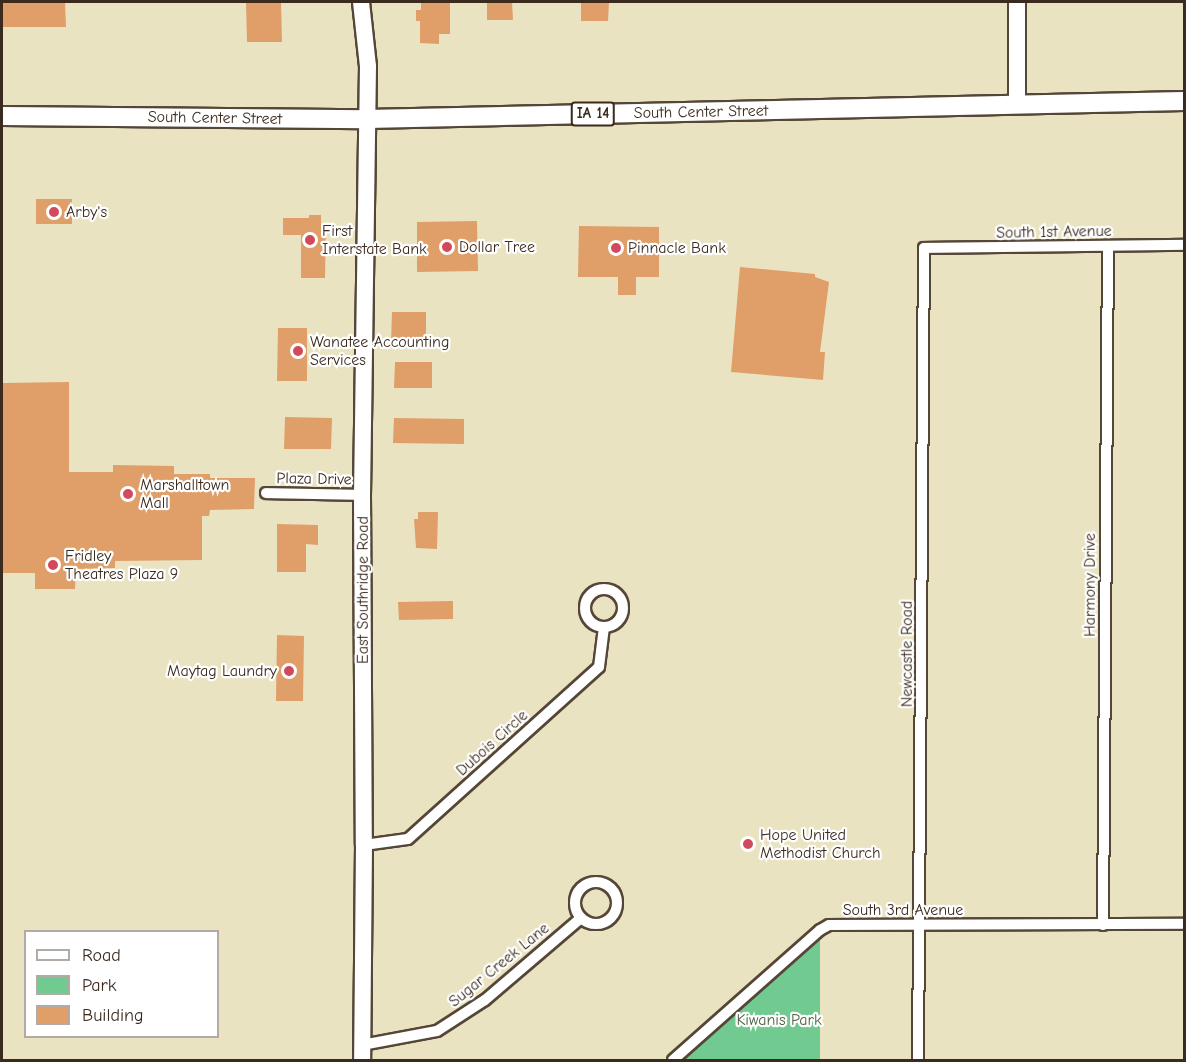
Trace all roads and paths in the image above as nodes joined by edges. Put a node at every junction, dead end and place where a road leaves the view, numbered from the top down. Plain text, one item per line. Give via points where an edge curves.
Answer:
1 (361, 2) edge
2 (1017, 2) edge
3 (1185, 101) edge
4 (1017, 105) junction
5 (2, 116) edge
6 (367, 120) junction
7 (1185, 245) edge
8 (1108, 246) junction
9 (924, 248) joint
10 (266, 493) dead end
11 (362, 495) junction
12 (604, 627) dead end
13 (364, 844) junction
14 (581, 918) dead end
15 (1185, 924) edge
16 (920, 925) junction
17 (1102, 925) junction
18 (362, 1053) edge
19 (673, 1060) edge
20 (918, 1060) edge

1 - 6 street, East Southridge Road via 368,66
2 - 4 street
3 - 4 main road, South Center Street / IA 14
4 - 6 main road, South Center Street / IA 14
5 - 6 main road, South Center Street / IA 14
6 - 11 street, East Southridge Road
7 - 8 street, South 1st Avenue
8 - 9 street, South 1st Avenue
8 - 17 street, Harmony Drive
9 - 16 street, Newcastle Road
10 - 11 street, Plaza Drive
11 - 13 street, East Southridge Road
12 - 13 street, Dubois Circle via 599,668 408,839
13 - 18 street, East Southridge Road
14 - 18 street, Sugar Creek Lane via 485,1000 437,1031
15 - 17 street, South 3rd Avenue
16 - 17 street, South 3rd Avenue
16 - 19 street, South 3rd Avenue via 842,923 820,930
16 - 20 street, Newcastle Road

